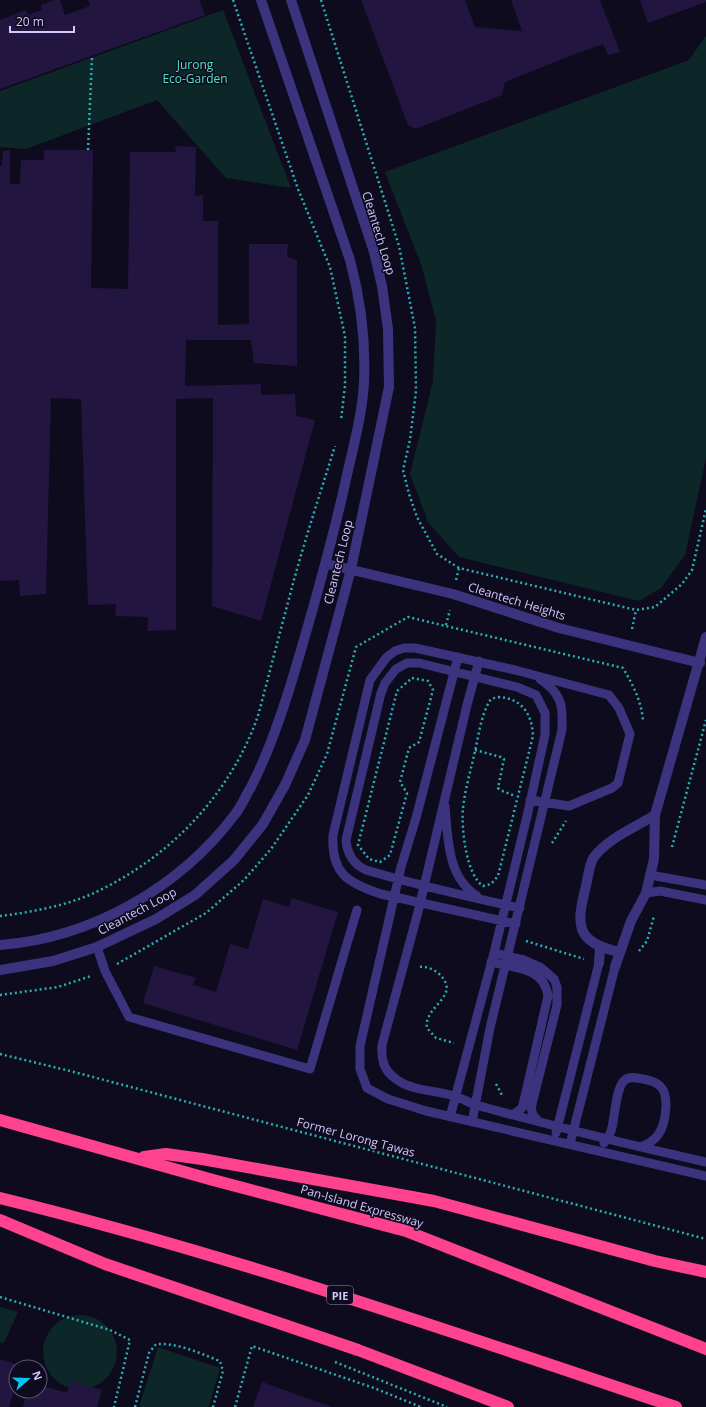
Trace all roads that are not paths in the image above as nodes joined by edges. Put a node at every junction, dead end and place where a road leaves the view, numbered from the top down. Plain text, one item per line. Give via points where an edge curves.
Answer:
1 (261, 0) edge
2 (291, 0) edge
3 (327, 564) junction
4 (351, 569) junction
5 (706, 636) edge
6 (458, 657) junction
7 (479, 662) junction
8 (700, 663) junction
9 (454, 671) junction
10 (536, 676) junction
11 (476, 677) junction
12 (444, 797) junction
13 (530, 800) junction
14 (546, 803) junction
15 (655, 816) junction
16 (650, 875) junction
17 (398, 878) junction
18 (424, 885) junction
19 (706, 886) edge
20 (646, 893) junction
21 (394, 897) junction
22 (483, 900) junction
23 (706, 900) edge
24 (420, 903) junction
25 (505, 904) junction
26 (520, 908) junction
27 (358, 910) dead end
28 (501, 920) junction
29 (516, 924) junction
30 (0, 945) edge
31 (97, 947) junction
32 (600, 948) junction
33 (619, 952) junction
34 (494, 953) junction
35 (509, 956) junction
36 (491, 962) junction
37 (599, 963) joint
38 (506, 966) junction
39 (615, 966) joint
40 (0, 970) edge
41 (455, 1096) junction
42 (476, 1105) junction
43 (514, 1114) junction
44 (450, 1117) junction
45 (0, 1120) edge
46 (472, 1122) junction
47 (539, 1122) junction
48 (558, 1127) junction
49 (574, 1131) junction
50 (554, 1140) junction
51 (607, 1140) junction
52 (570, 1144) junction
53 (641, 1147) junction
54 (599, 1151) junction
55 (139, 1158) junction
56 (706, 1162) edge
57 (706, 1176) edge
58 (0, 1198) edge
59 (0, 1220) edge
60 (706, 1272) edge
61 (706, 1349) edge
62 (508, 1407) edge
63 (676, 1407) edge

1 - 3 street, Cleantech Loop via 360,294 364,385
2 - 4 street, Cleantech Loop via 374,252 388,329 389,387
3 - 4 street, Cleantech Heights
3 - 30 street, Cleantech Loop via 277,730 238,812 179,873 145,897 102,919 49,937
4 - 8 street, Cleantech Heights via 453,594 610,642
4 - 31 street, Cleantech Loop via 305,740 285,785 263,824 234,860 195,895 156,919
5 - 8 street
6 - 7 lane
6 - 9 lane
6 - 21 lane via 404,648 386,658 370,680 333,834 333,846 336,863 343,876 362,888
7 - 10 lane
7 - 11 lane
8 - 15 street
9 - 11 lane
9 - 17 lane
9 - 17 lane via 419,663 402,665 385,683 381,694 346,846 352,860 358,866
10 - 14 lane via 548,684 559,697 563,710 562,730
10 - 14 lane via 609,696 619,708 630,734 618,783 612,788 569,806
11 - 12 lane
11 - 13 lane via 517,687 536,695 545,713 545,735
12 - 18 lane
12 - 22 lane via 450,857 457,875 467,890
13 - 14 lane
13 - 25 lane
14 - 26 lane
15 - 16 street via 654,859
15 - 32 street via 605,845 593,858 580,908 580,928 589,940
16 - 19 lane
16 - 20 street
17 - 18 lane
17 - 21 lane
18 - 22 lane
18 - 24 lane
20 - 23 lane via 660,891
20 - 33 street
21 - 24 lane
21 - 44 lane via 360,1046 360,1069 367,1088 376,1093 400,1103
22 - 25 lane
24 - 28 lane
24 - 41 lane via 382,1045 381,1058 385,1069 396,1080 409,1086
25 - 26 lane
25 - 28 lane
26 - 29 lane
27 - 31 lane via 310,1068 129,1017 105,971
28 - 29 lane
28 - 34 lane
29 - 35 lane
31 - 40 street, Cleantech Loop via 53,961
32 - 33 street
32 - 37 street
33 - 39 street
34 - 35 lane
34 - 36 lane
35 - 38 lane
35 - 47 lane via 540,967 554,979 557,987 557,1005 531,1108
36 - 38 lane
36 - 41 lane
37 - 48 lane
38 - 42 lane via 490,1028
38 - 43 lane via 536,974 547,985 548,996 522,1108
39 - 49 lane
41 - 42 lane
41 - 44 lane
42 - 43 lane
42 - 46 lane
43 - 47 lane
44 - 46 lane
45 - 55 highway, Pan-Island Expressway
46 - 50 lane
47 - 48 lane
48 - 49 lane
48 - 50 lane
49 - 51 lane
49 - 52 lane
50 - 52 lane
51 - 53 lane
51 - 53 lane via 623,1081 637,1078 660,1086 666,1097 659,1134
51 - 54 lane
52 - 54 lane
53 - 56 lane
54 - 57 lane
55 - 60 highway via 166,1154 202,1159 434,1201 655,1261
55 - 61 highway, Pan-Island Expressway via 406,1231
58 - 63 highway, PIE via 103,1223 357,1300
59 - 62 highway via 105,1264 358,1350

